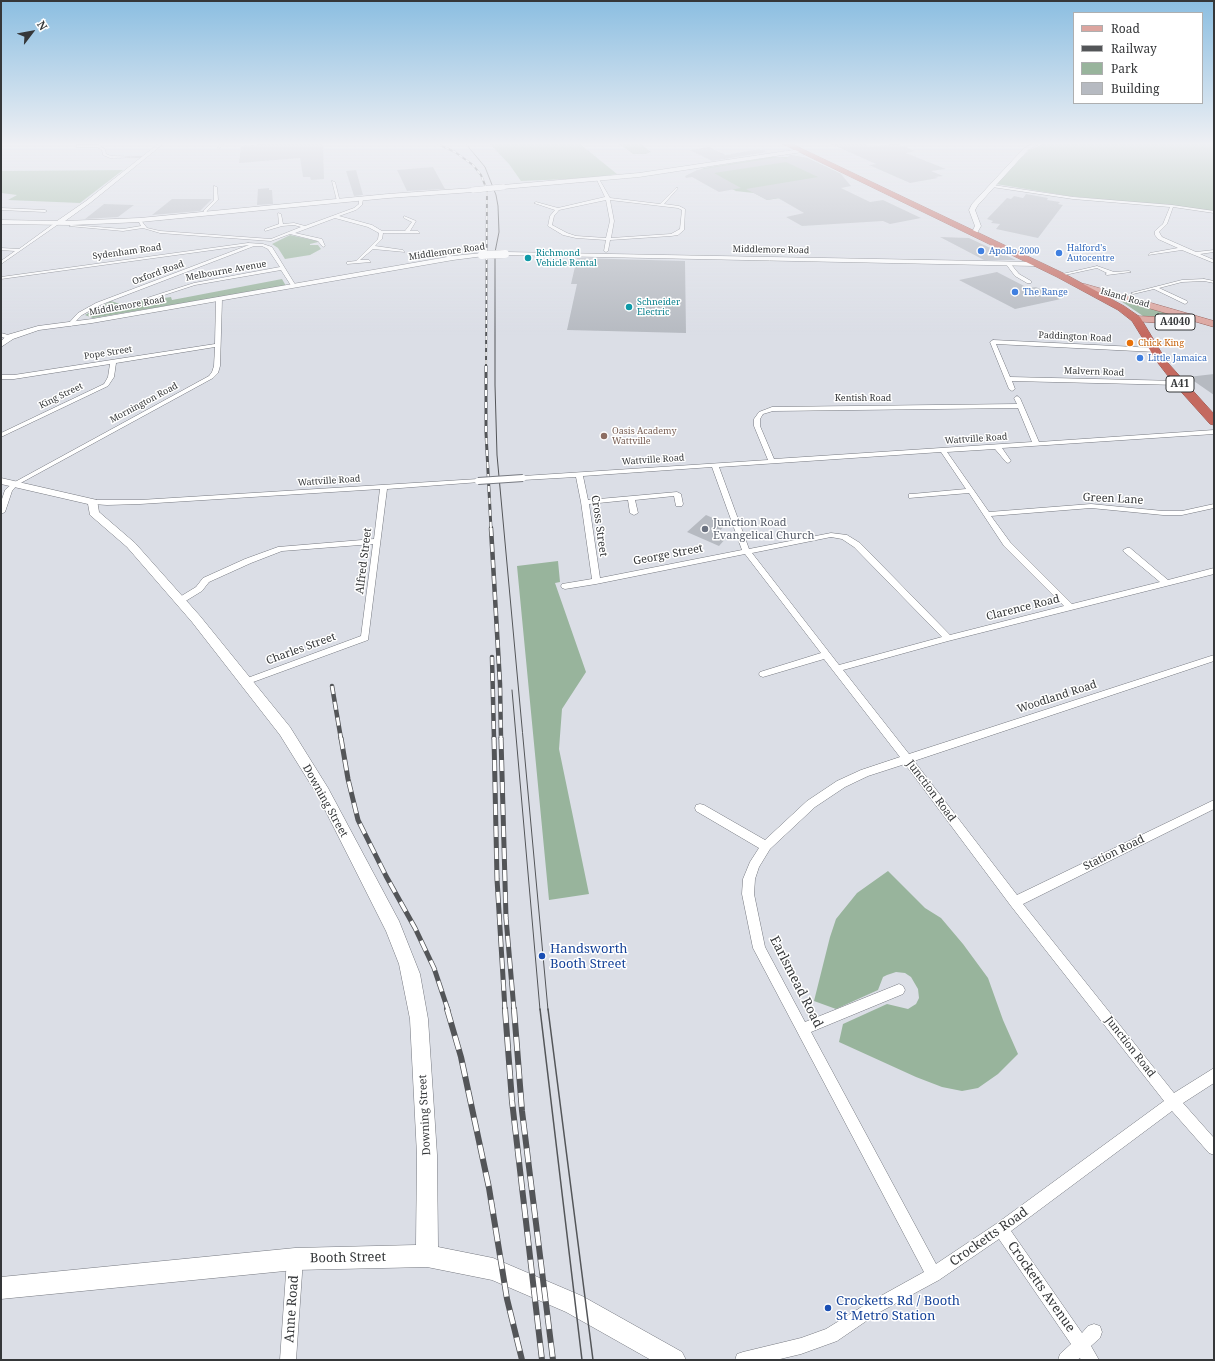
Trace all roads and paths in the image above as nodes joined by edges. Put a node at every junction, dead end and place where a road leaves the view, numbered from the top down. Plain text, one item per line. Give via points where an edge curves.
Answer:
1 (80, 208) edge
2 (208, 208) edge
3 (271, 208) edge
4 (358, 208) edge
5 (553, 208) edge
6 (565, 208) edge
7 (610, 208) edge
8 (678, 208) edge
9 (919, 208) edge
10 (973, 208) edge
11 (1171, 208) edge
12 (1183, 208) edge
13 (1, 209) edge
14 (558, 209) junction
15 (1214, 212) edge
16 (40, 214) dead end
17 (204, 214) junction
18 (282, 215) dead end
19 (334, 216) junction
20 (405, 216) dead end
21 (148, 219) junction
22 (140, 220) junction
23 (1, 222) edge
24 (976, 222) junction
25 (58, 223) junction
26 (281, 225) junction
27 (71, 226) dead end
28 (144, 227) junction
29 (305, 227) junction
30 (960, 227) junction
31 (267, 230) dead end
32 (407, 231) junction
33 (382, 232) junction
34 (418, 232) dead end
35 (290, 233) junction
36 (974, 234) junction
37 (609, 239) junction
38 (255, 244) junction
39 (320, 245) dead end
40 (370, 248) junction
41 (1184, 248) junction
42 (1, 249) edge
43 (19, 250) junction
44 (403, 251) dead end
45 (606, 251) dead end
46 (1143, 251) dead end
47 (1214, 251) edge
48 (426, 253) dead end
49 (1196, 253) junction
50 (1150, 254) junction
51 (1155, 257) dead end
52 (453, 258) junction
53 (370, 261) dead end
54 (358, 262) junction
55 (1214, 262) edge
56 (1, 263) edge
57 (349, 263) dead end
58 (1008, 264) junction
59 (1036, 264) junction
60 (283, 268) junction
61 (1121, 269) dead end
62 (1112, 273) junction
63 (1106, 274) dead end
64 (1060, 275) junction
65 (1, 278) edge
66 (1029, 282) dead end
67 (1214, 282) edge
68 (294, 286) junction
69 (1082, 286) junction
70 (1155, 288) junction
71 (1132, 293) dead end
72 (150, 298) dead end
73 (219, 299) junction
74 (1185, 302) dead end
75 (1170, 311) junction
76 (1136, 319) junction
77 (1171, 321) junction
78 (1210, 323) edge
79 (71, 324) junction
80 (1192, 326) junction
81 (1214, 332) edge
82 (1, 335) edge
83 (10, 337) junction
84 (1, 345) edge
85 (217, 345) junction
86 (1156, 350) junction
87 (113, 361) junction
88 (1, 377) edge
89 (1008, 379) junction
90 (1179, 383) junction
91 (1012, 389) dead end
92 (1017, 398) dead end
93 (1020, 406) junction
94 (1214, 421) edge
95 (1214, 432) edge
96 (1, 436) edge
97 (1036, 443) junction
98 (997, 446) junction
99 (943, 450) junction
100 (1008, 461) dead end
101 (772, 462) junction
102 (715, 465) junction
103 (579, 475) junction
104 (8, 482) edge
105 (384, 486) junction
106 (971, 491) junction
107 (912, 496) dead end
108 (631, 498) junction
109 (92, 502) junction
110 (585, 502) junction
111 (679, 504) dead end
112 (1214, 506) edge
113 (1, 512) edge
114 (634, 513) dead end
115 (987, 514) junction
116 (377, 541) junction
117 (1127, 550) dead end
118 (746, 551) junction
119 (1214, 571) edge
120 (596, 581) junction
121 (1166, 583) junction
122 (565, 586) dead end
123 (181, 600) junction
124 (1070, 607) junction
125 (365, 638) joint
126 (948, 638) junction
127 (826, 654) junction
128 (1214, 658) edge
129 (837, 669) junction
130 (763, 674) dead end
131 (245, 682) junction
132 (907, 759) junction
133 (1214, 804) edge
134 (700, 808) dead end
135 (766, 846) junction
136 (1015, 902) junction
137 (899, 990) dead end
138 (804, 1029) junction
139 (1214, 1075) edge
140 (1173, 1102) junction
141 (1214, 1148) edge
142 (1001, 1229) junction
143 (427, 1256) junction
144 (296, 1259) junction
145 (934, 1275) junction
146 (1, 1288) edge
147 (1094, 1332) dead end
148 (1081, 1345) junction
149 (288, 1360) edge
150 (674, 1360) edge
151 (743, 1360) edge
152 (1066, 1360) edge
153 (1091, 1360) edge

1 - 25 street
2 - 17 street
3 - 17 street
4 - 19 street
5 - 14 street
6 - 14 street
7 - 37 street via 612,221
8 - 37 street via 684,210 680,233
9 - 30 highway, A41
10 - 24 street
11 - 41 street via 1157,235
12 - 15 street
13 - 16 street via 47,210
14 - 37 street via 550,221 550,225 556,230 576,237
17 - 21 street
18 - 26 street
19 - 29 street
19 - 33 street
20 - 32 street via 415,222
21 - 22 street
21 - 28 street
22 - 25 street
22 - 28 street
23 - 25 street
24 - 30 street
24 - 36 street via 978,229
25 - 43 street
26 - 29 street via 294,224
26 - 31 street
27 - 28 street via 123,230
28 - 35 street via 160,232 271,240
29 - 35 street
30 - 36 highway, A41
32 - 33 street
32 - 34 street
33 - 40 street via 380,239
35 - 39 street via 320,240
36 - 59 highway, A41
37 - 45 street
38 - 60 street via 270,248
38 - 65 street, Sydenham Road
38 - 79 street, Oxford Road via 98,304 80,314
40 - 44 street
40 - 54 street
41 - 49 street
41 - 50 street
42 - 43 street
43 - 56 street
46 - 50 street
47 - 49 street
48 - 52 street
49 - 55 street
50 - 51 street
52 - 58 street, Middlemore Road, bridge via 505,254
52 - 68 street, Middlemore Road
53 - 54 street
54 - 57 street
58 - 59 street, Middlemore Road
58 - 66 street via 1017,275
59 - 64 highway, A41
60 - 68 street
60 - 72 street, Melbourne Avenue via 194,284 163,296
61 - 62 street via 1130,273
62 - 63 street
62 - 64 street via 1097,267
64 - 69 highway, A41
67 - 70 street via 1182,281
68 - 73 street, Middlemore Road
69 - 75 main road, Island Road / A4040
69 - 76 highway, A41
70 - 71 street
70 - 74 street
73 - 79 street, Middlemore Road
73 - 85 street, Mornington Road
75 - 77 main road via 1177,315 1176,320
75 - 78 main road, Island Road / A4040
76 - 77 main road, Island Road / A4040
76 - 86 highway, A41
77 - 80 main road, Island Road / A4040
78 - 80 main road via 1191,322
79 - 83 street, Middlemore Road via 38,328
80 - 81 main road, Island Road / A4040
82 - 83 street
83 - 84 street
85 - 87 street, Pope Street
85 - 104 street, Mornington Road via 216,373 211,377
86 - 89 street, Paddington Road via 993,342
86 - 90 highway, A41
87 - 88 street, Pope Street
87 - 96 street, King Street via 110,380 106,385
89 - 90 street, Malvern Road
89 - 91 street
90 - 94 highway, A41
92 - 93 street
93 - 97 street
93 - 101 street, Kentish Road via 772,409 761,413 757,419 757,426
95 - 97 street, Wattville Road
97 - 98 street, Wattville Road
98 - 99 street, Wattville Road
98 - 100 street
99 - 101 street, Wattville Road
99 - 106 street
101 - 102 street, Wattville Road
102 - 103 street, Wattville Road
102 - 118 street, Junction Road
103 - 105 street, Wattville Road, bridge
103 - 110 street, Cross Street
104 - 109 street
104 - 113 street via 9,490
105 - 109 street, Wattville Road via 140,502
105 - 116 street, Alfred Street
106 - 107 street
106 - 115 street
108 - 110 street
108 - 111 street via 677,494
108 - 114 street
109 - 123 street, Downing Street via 94,513 131,545
110 - 120 street, Cross Street
112 - 115 street, Green Lane via 1164,513 1091,506
115 - 124 street via 1007,544
116 - 123 street via 281,549 206,580 199,589
116 - 125 street, Alfred Street
117 - 121 street
118 - 120 street, George Street
118 - 126 street, George Street via 831,535 844,537 857,545
118 - 127 street, Junction Road
119 - 121 street, Clarence Road
120 - 122 street, George Street
121 - 124 street, Clarence Road
123 - 131 street, Downing Street
124 - 126 street, Clarence Road
125 - 131 street, Charles Street
126 - 129 street, Clarence Road
127 - 129 street, Junction Road
127 - 130 street
128 - 132 street, Woodland Road
129 - 132 street, Junction Road
131 - 143 street, Downing Street via 285,731 323,792 393,927 408,964 419,1019 427,1154
132 - 135 street, Earlsmead Road via 864,773 841,784 811,804
132 - 136 street, Junction Road
133 - 136 street, Station Road
134 - 135 street
135 - 138 street, Earlsmead Road via 754,865 749,879 748,894 760,948
136 - 140 street, Junction Road
137 - 138 street
138 - 145 street, Earlsmead Road via 891,1198
139 - 140 street, Crocketts Road
140 - 141 street, Junction Road
140 - 142 street, Crocketts Road
142 - 145 street, Crocketts Road
142 - 148 street, Crocketts Avenue
143 - 144 street, Booth Street
143 - 150 street, Booth Street via 493,1269 574,1304
144 - 146 street, Booth Street
144 - 149 street, Anne Road
145 - 151 street, Crocketts Road via 831,1334 801,1346
147 - 148 street, Crocketts Avenue
148 - 152 street, Crocketts Avenue
148 - 153 street, Crocketts Avenue

